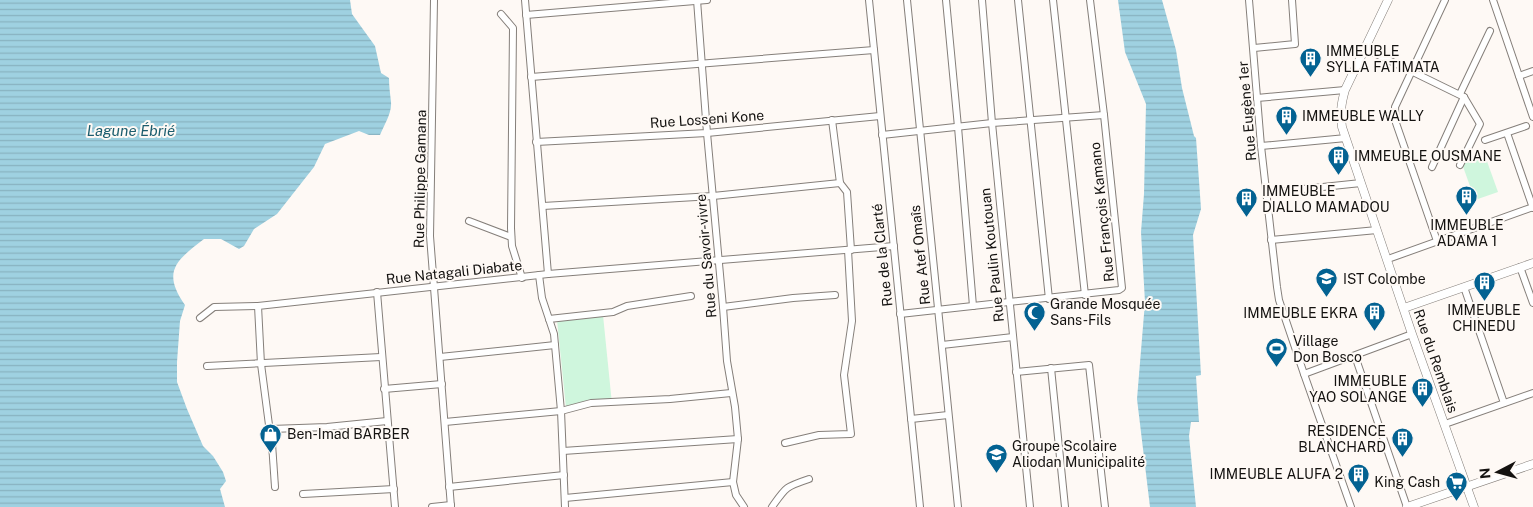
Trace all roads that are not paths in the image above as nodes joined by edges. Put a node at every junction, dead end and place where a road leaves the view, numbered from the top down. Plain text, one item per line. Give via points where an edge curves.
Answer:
1 (434, 0) edge
2 (525, 0) edge
3 (697, 0) edge
4 (707, 0) edge
5 (869, 0) edge
6 (907, 0) edge
7 (946, 0) edge
8 (982, 0) edge
9 (1018, 0) edge
10 (1053, 0) edge
11 (1090, 0) edge
12 (1249, 0) edge
13 (1292, 0) edge
14 (1388, 0) edge
15 (1445, 0) edge
16 (1493, 0) edge
17 (502, 14) dead end
18 (526, 15) junction
19 (1490, 31) dead end
20 (1254, 48) junction
21 (874, 50) junction
22 (1364, 52) junction
23 (702, 64) junction
24 (1410, 71) junction
25 (1533, 71) edge
26 (1519, 76) junction
27 (531, 77) junction
28 (1345, 90) junction
29 (1462, 95) junction
30 (1257, 98) junction
31 (1104, 114) junction
32 (880, 116) junction
33 (1533, 116) edge
34 (1067, 117) junction
35 (832, 120) junction
36 (1032, 120) junction
37 (992, 123) junction
38 (1526, 126) dead end
39 (958, 127) junction
40 (920, 131) junction
41 (707, 133) junction
42 (1507, 133) junction
43 (882, 135) junction
44 (1346, 138) junction
45 (1486, 140) dead end
46 (536, 142) junction
47 (1261, 146) junction
48 (1460, 165) dead end
49 (1432, 167) dead end
50 (840, 183) junction
51 (1361, 183) junction
52 (1266, 193) junction
53 (713, 196) junction
54 (543, 206) junction
55 (1533, 207) edge
56 (469, 221) dead end
57 (1377, 230) junction
58 (511, 237) junction
59 (1271, 240) junction
60 (1437, 241) junction
61 (894, 246) junction
62 (849, 250) junction
63 (1388, 259) junction
64 (719, 260) junction
65 (1533, 263) edge
66 (1520, 267) junction
67 (548, 274) junction
68 (539, 275) junction
69 (522, 278) junction
70 (434, 286) junction
71 (1464, 287) junction
72 (377, 292) junction
73 (835, 295) dead end
74 (1085, 295) junction
75 (690, 296) dead end
76 (1049, 299) junction
77 (1010, 302) junction
78 (1533, 303) edge
79 (258, 306) junction
80 (973, 306) junction
81 (723, 307) junction
82 (1404, 308) junction
83 (938, 310) junction
84 (900, 314) junction
85 (200, 318) dead end
86 (549, 319) junction
87 (1412, 334) junction
88 (1013, 337) junction
89 (555, 345) junction
90 (942, 345) junction
91 (1355, 356) junction
92 (381, 357) junction
93 (440, 357) junction
94 (261, 364) junction
95 (207, 366) dead end
96 (1051, 368) junction
97 (1016, 372) junction
98 (1304, 374) junction
99 (442, 384) junction
100 (384, 389) junction
101 (731, 392) junction
102 (1533, 393) edge
103 (1504, 403) junction
104 (561, 411) junction
105 (948, 415) junction
106 (911, 419) junction
107 (387, 421) junction
108 (445, 422) junction
109 (1445, 424) junction
110 (271, 429) junction
111 (738, 439) junction
112 (785, 443) dead end
113 (563, 451) junction
114 (1533, 464) edge
115 (564, 476) junction
116 (809, 479) dead end
117 (733, 482) junction
118 (1467, 486) junction
119 (274, 487) dead end
120 (449, 487) junction
121 (394, 489) junction
122 (303, 494) dead end
123 (565, 498) junction
124 (451, 506) edge
125 (395, 507) edge
126 (432, 507) edge
127 (565, 507) edge
128 (744, 507) edge
129 (772, 507) edge
130 (920, 507) edge
131 (958, 507) edge
132 (1030, 507) edge
133 (1065, 507) edge
134 (1105, 507) edge
135 (1351, 507) edge
136 (1407, 507) edge
137 (1474, 507) edge

1 - 70 street, Rue Philippe Gamana via 430,216
2 - 18 street
3 - 4 street
3 - 18 street
3 - 23 street, Rue du Savoir-vivre
5 - 21 street, Rue de la Clarté
6 - 40 street, Rue Atef Omaîs
7 - 39 street
8 - 37 street, Rue Paulin Koutouan
9 - 36 street
10 - 34 street
11 - 31 street, Rue François Kamano
12 - 20 street, Rue Eugène 1er
13 - 20 street via 1295,44
14 - 22 street, Rue du Remblais
15 - 24 street
16 - 26 street
17 - 58 street via 513,28
18 - 27 street
19 - 29 street
20 - 30 street, Rue Eugène 1er
21 - 23 street
21 - 32 street, Rue de la Clarté
22 - 24 street via 1372,52
22 - 28 street, Rue du Remblais
23 - 27 street
23 - 41 street, Rue du Savoir-vivre
24 - 29 street
24 - 60 street via 1394,106 1396,123
25 - 26 street
26 - 33 street
27 - 46 street
28 - 30 street
28 - 44 street, Rue du Remblais via 1340,109
29 - 48 street via 1480,124
29 - 49 street
30 - 47 street, Rue Eugène 1er
31 - 34 street
31 - 74 street, Rue François Kamano via 1123,285 1119,290
32 - 35 street, Rue Losseni Kone
32 - 43 street, Rue de la Clarté
34 - 36 street
34 - 74 street
35 - 41 street, Rue Losseni Kone
35 - 50 street
36 - 37 street
36 - 76 street
37 - 39 street
37 - 77 street, Rue Paulin Koutouan
38 - 42 street
39 - 40 street
39 - 80 street
40 - 43 street
40 - 83 street, Rue Atef Omaîs
41 - 46 street, Rue Losseni Kone
41 - 53 street, Rue du Savoir-vivre
42 - 45 street
42 - 55 street
43 - 61 street, Rue de la Clarté
44 - 47 street
44 - 51 street, Rue du Remblais
46 - 54 street
47 - 52 street, Rue Eugène 1er
50 - 53 street
50 - 62 street via 847,192
51 - 52 street
51 - 57 street, Rue du Remblais
52 - 59 street, Rue Eugène 1er
53 - 54 street
53 - 64 street, Rue du Savoir-vivre
54 - 67 street
55 - 60 street
56 - 58 street
57 - 59 street
57 - 63 street, Rue du Remblais
58 - 69 street
59 - 98 street, Rue Eugène 1er via 1279,300
60 - 63 street
61 - 62 street, Rue Natagali Diabate
61 - 84 street, Rue de la Clarté
62 - 64 street, Rue Natagali Diabate
62 - 112 street via 852,321 844,375 851,434 819,435
63 - 82 street, Rue du Remblais
64 - 67 street, Rue Natagali Diabate
64 - 81 street, Rue du Savoir-vivre
65 - 66 street
66 - 71 street
66 - 78 street
67 - 68 street, Rue Natagali Diabate
68 - 69 street, Rue Natagali Diabate
68 - 86 street
69 - 70 street, Rue Natagali Diabate
70 - 72 street, Rue Natagali Diabate
70 - 93 street, Rue Philippe Gamana
71 - 82 street
71 - 103 street
72 - 79 street, Rue Natagali Diabate
72 - 92 street
73 - 81 street
74 - 76 street, Rue François Kamano
75 - 86 street via 627,306 613,312
76 - 77 street, Rue François Kamano
77 - 80 street, Rue François Kamano
77 - 88 street, Rue Paulin Koutouan
79 - 85 street, Rue Natagali Diabate via 214,307
79 - 94 street
80 - 83 street, Rue François Kamano
81 - 101 street, Rue du Savoir-vivre
82 - 87 street, Rue du Remblais
83 - 84 street, Rue François Kamano
83 - 90 street, Rue Atef Omaîs
84 - 106 street, Rue de la Clarté
86 - 89 street
87 - 91 street
87 - 109 street, Rue du Remblais
88 - 90 street
88 - 97 street, Rue Paulin Koutouan
89 - 93 street
89 - 104 street
90 - 105 street, Rue Atef Omaîs
91 - 98 street
91 - 136 street
92 - 94 street
92 - 100 street
93 - 99 street, Rue Philippe Gamana
94 - 95 street
94 - 110 street
96 - 97 street
96 - 133 street
96 - 134 street via 1089,365
97 - 132 street, Rue Paulin Koutouan
98 - 135 street, Rue Eugène 1er
99 - 100 street
99 - 108 street, Rue Philippe Gamana
100 - 107 street
101 - 104 street via 591,403
101 - 111 street, Rue du Savoir-vivre
102 - 103 street
103 - 109 street
104 - 108 street
104 - 113 street
105 - 106 street
105 - 131 street, Rue Atef Omaîs
106 - 130 street, Rue de la Clarté
107 - 110 street
107 - 121 street
108 - 120 street, Rue Philippe Gamana
109 - 118 street, Rue du Remblais
110 - 119 street
111 - 113 street
111 - 117 street, Rue du Savoir-vivre
113 - 115 street
114 - 118 street
115 - 120 street
115 - 123 street
116 - 129 street via 785,488
117 - 123 street
117 - 128 street, Rue du Savoir-vivre
118 - 136 street
118 - 137 street, Rue du Remblais
120 - 124 street, Rue Philippe Gamana
121 - 122 street
121 - 125 street
123 - 127 street
124 - 126 street

